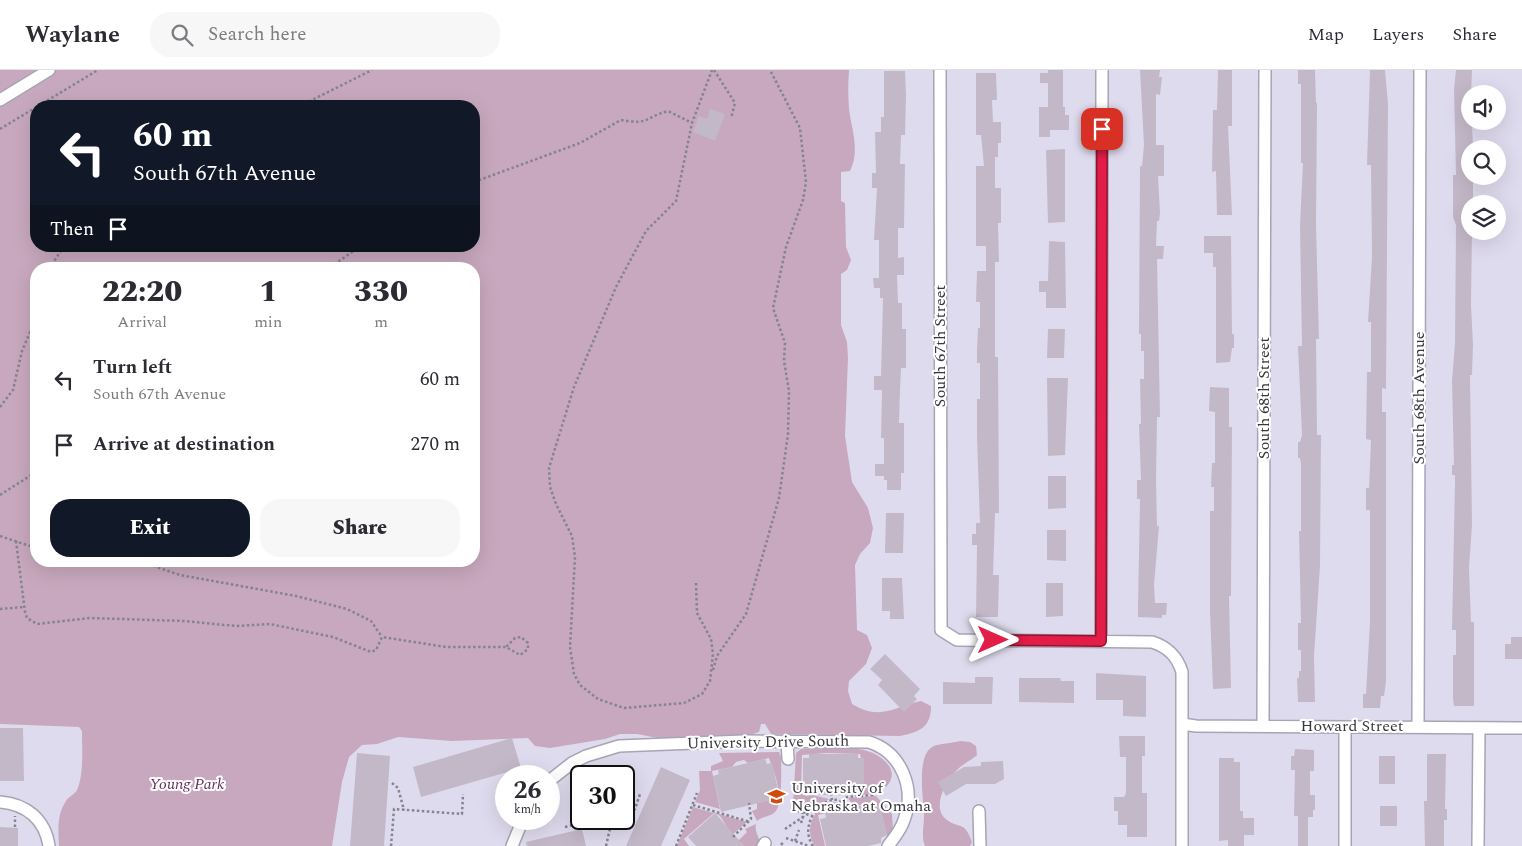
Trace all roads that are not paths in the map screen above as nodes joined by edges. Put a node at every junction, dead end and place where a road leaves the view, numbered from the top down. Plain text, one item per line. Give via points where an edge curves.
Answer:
1 (49, 70) edge
2 (940, 70) edge
3 (1102, 70) edge
4 (1265, 70) edge
5 (1420, 70) edge
6 (0, 100) edge
7 (1101, 641) junction
8 (1182, 724) junction
9 (1263, 726) junction
10 (1418, 726) junction
11 (1345, 727) junction
12 (1479, 728) junction
13 (1522, 728) edge
14 (787, 740) junction
15 (788, 759) dead end
16 (560, 772) edge
17 (0, 802) edge
18 (978, 811) dead end
19 (519, 830) edge
20 (49, 846) edge
21 (512, 846) edge
22 (888, 846) edge
23 (980, 846) edge
24 (1182, 846) edge
25 (1345, 846) edge
26 (1478, 846) edge

1 - 6 street
2 - 7 street, South 67th Street via 941,630 957,640
3 - 7 street
4 - 9 street, South 68th Street
5 - 10 street, South 68th Avenue
7 - 8 street via 1152,642 1163,646 1179,662 1182,672
8 - 9 street, Howard Street
8 - 24 street
9 - 11 street, Howard Street
10 - 11 street, Howard Street
10 - 12 street, Howard Street
11 - 25 street
12 - 13 street, Howard Street
12 - 26 street
14 - 15 street
14 - 16 street, University Drive South via 619,746 586,756
14 - 22 street, University Drive South via 869,742 878,744 894,757 905,775 908,802 904,821
17 - 20 street via 31,812 43,828
18 - 23 street
19 - 21 street

